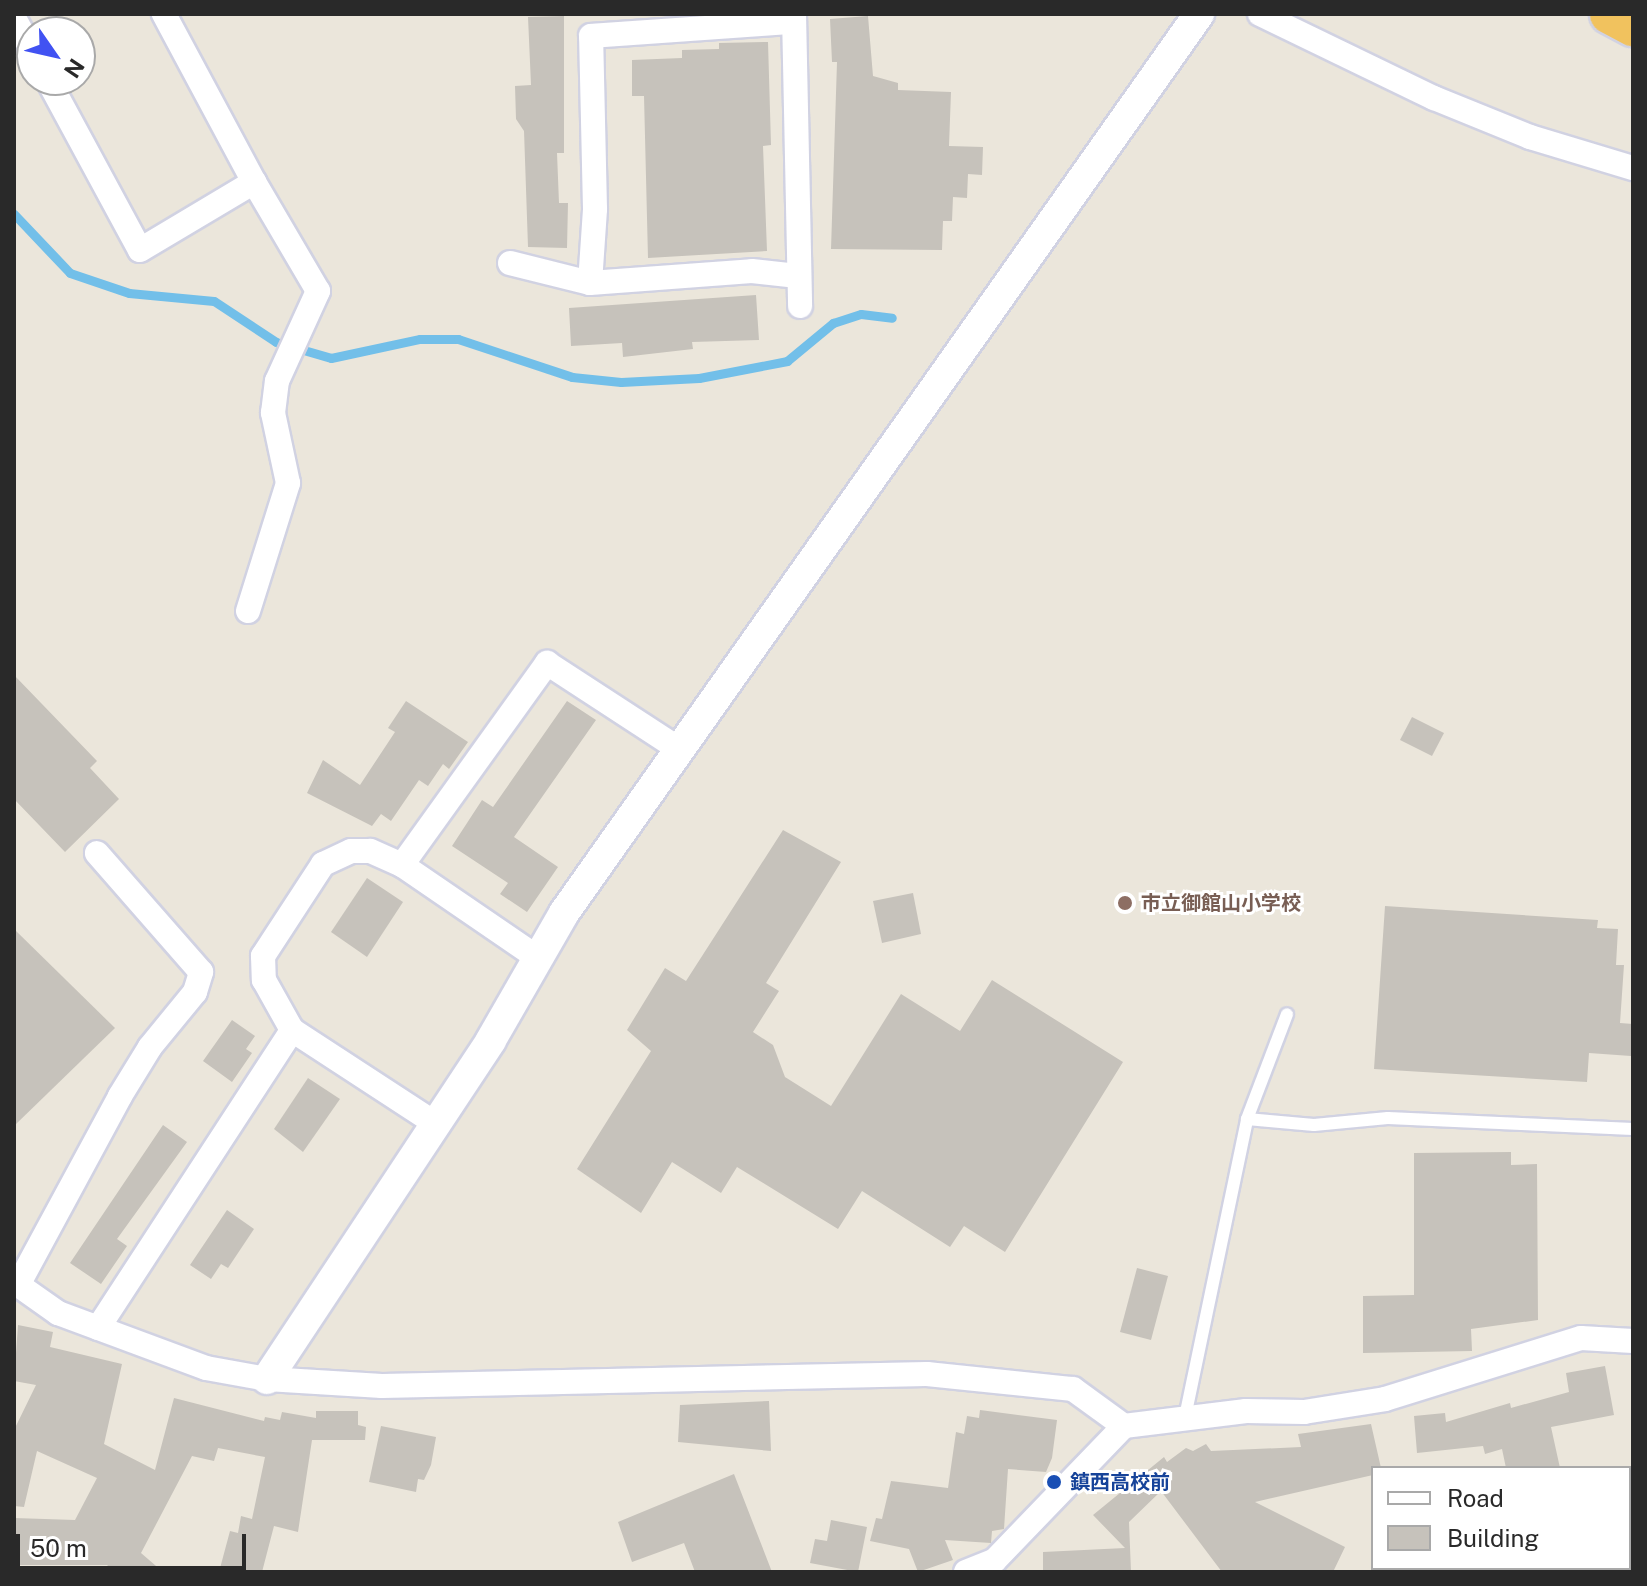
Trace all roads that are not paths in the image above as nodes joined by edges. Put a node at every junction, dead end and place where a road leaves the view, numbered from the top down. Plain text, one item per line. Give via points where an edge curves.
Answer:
1 (164, 14) edge
2 (1199, 14) edge
3 (1260, 14) edge
4 (1610, 14) edge
5 (793, 18) edge
6 (702, 21) edge
7 (1633, 26) edge
8 (57, 96) edge
9 (1633, 168) edge
10 (254, 182) junction
11 (510, 263) dead end
12 (798, 276) junction
13 (590, 283) junction
14 (800, 306) dead end
15 (248, 611) dead end
16 (679, 749) junction
17 (97, 853) dead end
18 (402, 865) junction
19 (538, 958) junction
20 (1287, 1014) dead end
21 (292, 1030) junction
22 (1247, 1119) junction
23 (436, 1124) junction
24 (1633, 1129) edge
25 (16, 1283) edge
26 (98, 1328) junction
27 (1633, 1341) edge
28 (267, 1379) junction
29 (1185, 1417) junction
30 (1124, 1426) junction
31 (966, 1572) edge

1 - 10 street
2 - 16 street
3 - 9 street via 1461,109 1530,137
4 - 7 highway
5 - 6 street
5 - 12 street
6 - 13 street via 591,36 595,209
8 - 10 street via 140,250
10 - 15 street via 318,291 284,366 273,413 288,483
11 - 13 street
12 - 13 street via 752,271
12 - 14 street
16 - 18 street via 547,663
16 - 19 street
17 - 25 street via 201,972 195,992 150,1047 120,1096
18 - 19 street
18 - 21 street via 370,851 351,851 323,864 263,956 273,1004
19 - 23 street
20 - 22 lane
21 - 23 street
21 - 26 street
22 - 24 lane via 1314,1125 1388,1118
22 - 29 lane
23 - 28 street
25 - 26 street via 58,1313
26 - 28 street via 206,1368
27 - 29 street via 1581,1338 1385,1399 1304,1412
28 - 30 street via 382,1386 927,1374 1073,1389
29 - 30 street
30 - 31 street via 995,1560

